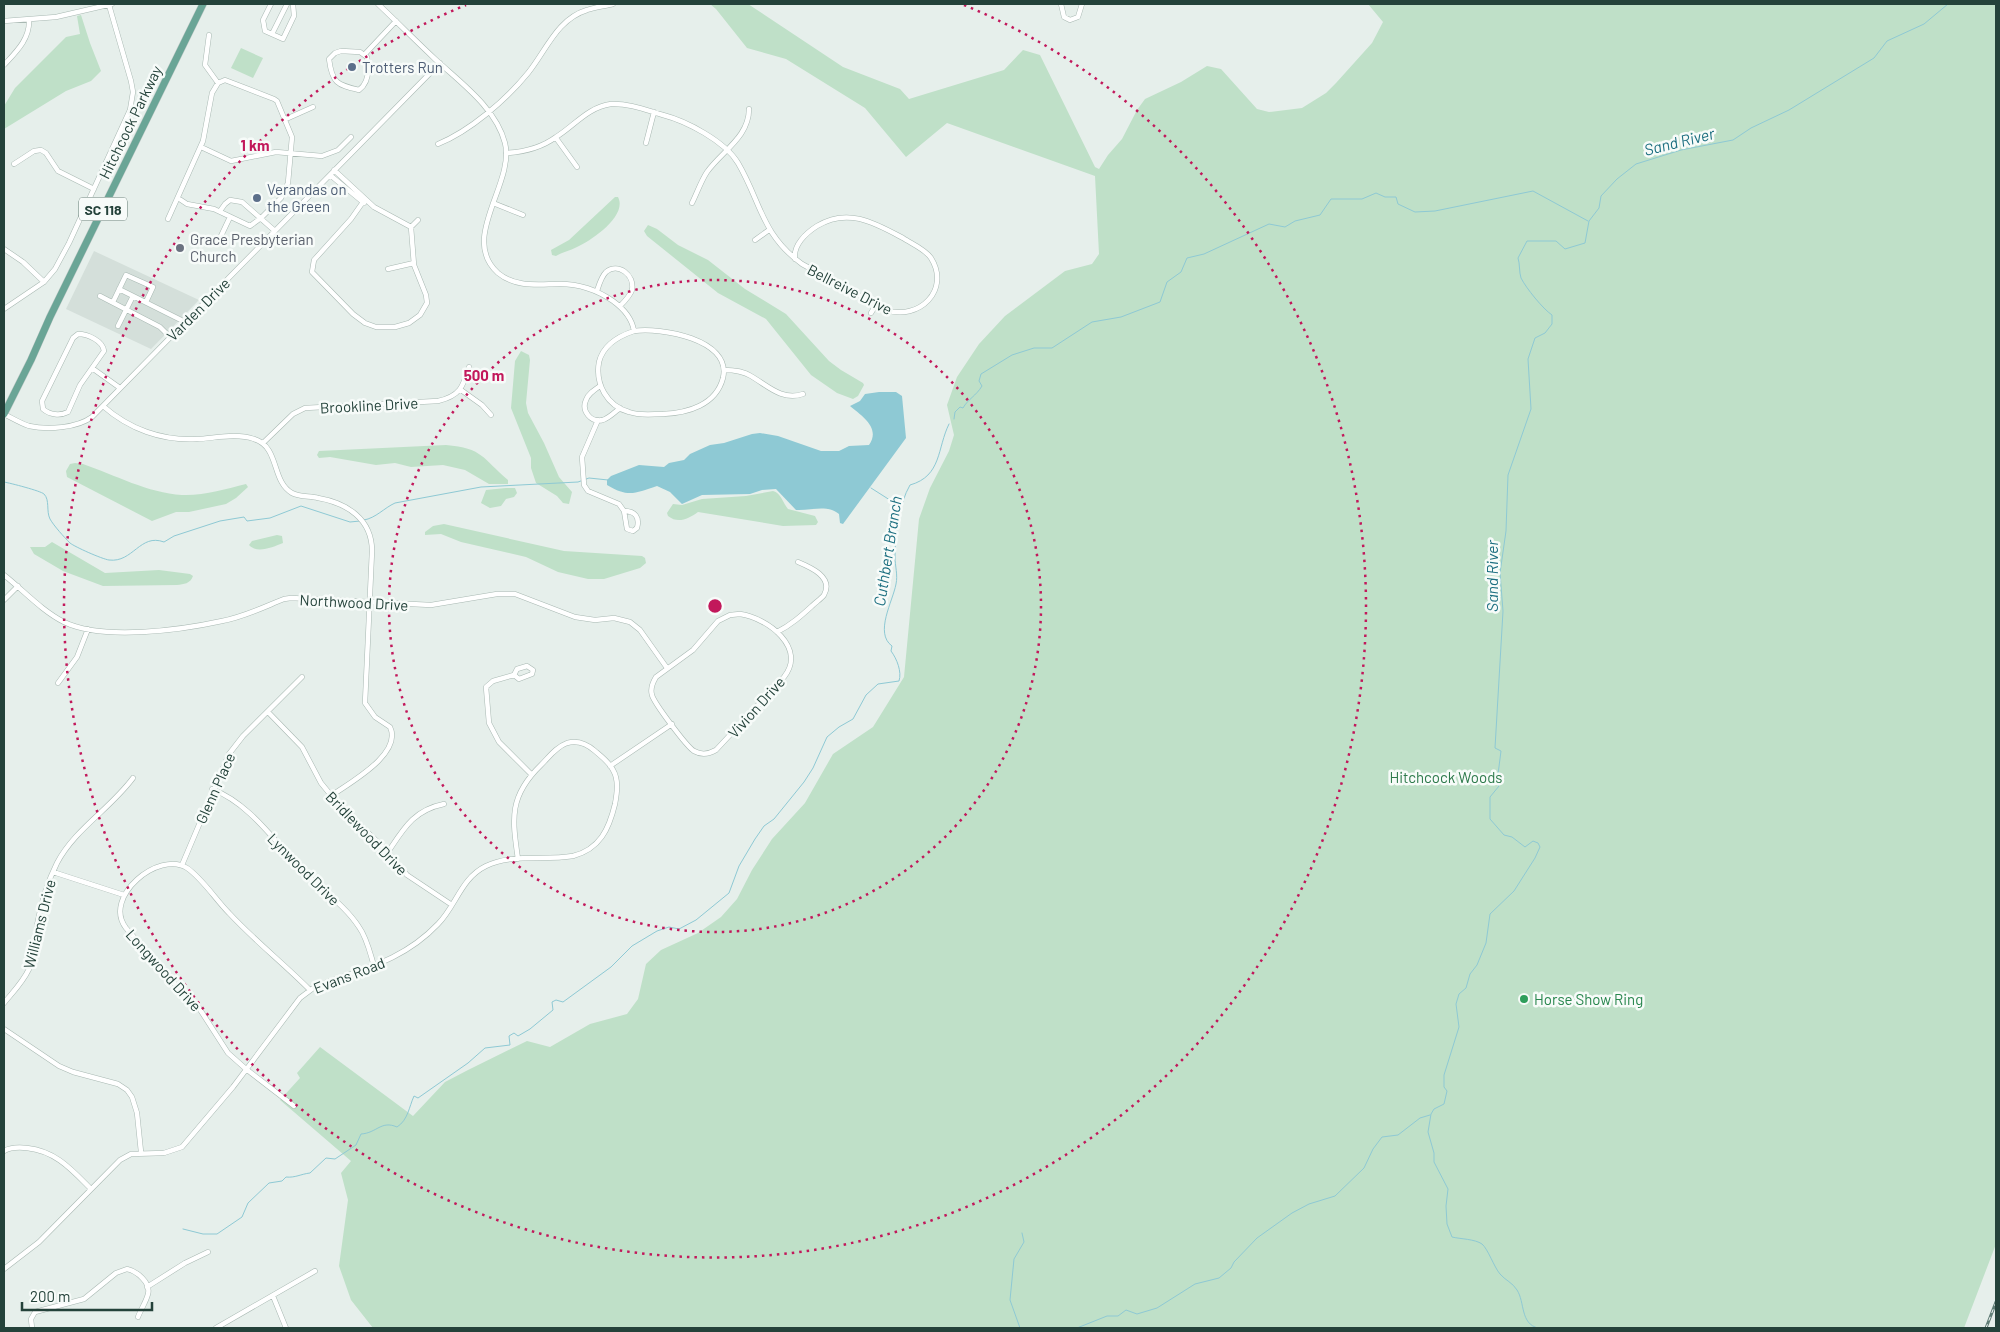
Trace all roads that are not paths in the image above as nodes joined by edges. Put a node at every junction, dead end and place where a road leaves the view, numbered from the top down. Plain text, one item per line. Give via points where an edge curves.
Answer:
1 (111, 4) edge
2 (202, 4) edge
3 (271, 4) edge
4 (287, 4) edge
5 (292, 4) edge
6 (378, 4) edge
7 (613, 4) edge
8 (1060, 4) edge
9 (1082, 4) edge
10 (29, 20) junction
11 (4, 21) edge
12 (396, 21) junction
13 (272, 34) junction
14 (209, 35) dead end
15 (365, 54) junction
16 (440, 63) junction
17 (4, 65) edge
18 (218, 82) junction
19 (312, 107) dead end
20 (749, 109) dead end
21 (488, 111) junction
22 (654, 112) junction
23 (286, 119) junction
24 (351, 137) dead end
25 (556, 138) junction
26 (646, 143) dead end
27 (438, 144) dead end
28 (201, 147) junction
29 (727, 150) junction
30 (292, 153) junction
31 (506, 153) junction
32 (14, 164) dead end
33 (577, 167) dead end
34 (334, 170) junction
35 (330, 175) junction
36 (94, 189) junction
37 (178, 198) junction
38 (363, 202) junction
39 (493, 203) junction
40 (692, 203) dead end
41 (374, 207) junction
42 (220, 211) junction
43 (523, 215) dead end
44 (230, 217) junction
45 (261, 218) junction
46 (168, 219) dead end
47 (418, 220) dead end
48 (411, 226) junction
49 (769, 230) junction
50 (275, 231) junction
51 (221, 236) dead end
52 (755, 240) dead end
53 (4, 249) edge
54 (795, 259) junction
55 (414, 263) junction
56 (388, 269) dead end
57 (816, 272) junction
58 (813, 278) dead end
59 (44, 282) junction
60 (119, 289) junction
61 (597, 290) junction
62 (100, 296) dead end
63 (133, 296) junction
64 (113, 302) junction
65 (146, 302) junction
66 (876, 305) junction
67 (620, 306) junction
68 (4, 309) edge
69 (126, 309) junction
70 (871, 313) dead end
71 (185, 322) junction
72 (118, 326) dead end
73 (634, 331) junction
74 (170, 338) junction
75 (469, 367) dead end
76 (92, 368) junction
77 (724, 370) junction
78 (600, 386) junction
79 (120, 388) junction
80 (461, 390) junction
81 (803, 394) dead end
82 (103, 406) junction
83 (620, 408) junction
84 (4, 414) edge
85 (491, 415) dead end
86 (598, 420) junction
87 (263, 443) junction
88 (624, 511) junction
89 (798, 562) dead end
90 (4, 575) edge
91 (18, 586) junction
92 (4, 600) edge
93 (370, 603) junction
94 (88, 629) junction
95 (777, 632) junction
96 (667, 668) junction
97 (514, 675) dead end
98 (302, 677) dead end
99 (58, 683) dead end
100 (268, 712) junction
101 (672, 724) junction
102 (610, 766) junction
103 (531, 774) junction
104 (133, 778) dead end
105 (212, 789) junction
106 (331, 796) junction
107 (444, 804) dead end
108 (388, 852) junction
109 (518, 859) junction
110 (182, 866) junction
111 (52, 872) junction
112 (124, 895) junction
113 (452, 905) junction
114 (374, 966) junction
115 (309, 990) junction
116 (4, 1003) edge
117 (4, 1029) edge
118 (246, 1069) junction
119 (294, 1106) dead end
120 (4, 1151) edge
121 (141, 1152) junction
122 (91, 1190) junction
123 (208, 1252) dead end
124 (4, 1269) edge
125 (315, 1272) dead end
126 (147, 1287) junction
127 (273, 1296) junction
128 (138, 1316) dead end
129 (32, 1328) edge
130 (216, 1328) edge
131 (286, 1328) edge

1 - 10 street
1 - 36 street via 133,92 130,110
2 - 84 main road, Hitchcock Parkway / SC 118
3 - 13 street via 263,20 265,31
4 - 13 street
5 - 13 street via 294,16 283,39
6 - 12 street
7 - 21 street via 587,10 569,20 558,30 523,79
8 - 9 street via 1064,17 1070,20 1078,16
10 - 11 street
10 - 17 street via 25,39
12 - 15 street
12 - 16 street
14 - 18 street via 205,64
15 - 15 street via 356,51 331,56 330,69 337,84 360,90 363,87 368,75
16 - 21 street
16 - 34 street, Varden Drive
18 - 23 street via 225,80 274,99
18 - 28 street via 212,93
19 - 23 street
20 - 29 street via 746,127
21 - 27 street
21 - 31 street via 500,129
22 - 25 street, Bellreive Drive via 622,104 606,105 584,115
22 - 26 street
22 - 29 street, Bellreive Drive via 686,123
23 - 30 street via 292,137
24 - 30 street via 328,155
25 - 31 street, Bellreive Drive via 536,148
25 - 33 street
28 - 30 street via 231,161 268,153
28 - 37 street
29 - 40 street via 707,172
29 - 49 street, Bellreive Drive via 738,162
30 - 45 street via 286,189
31 - 39 street via 505,170
32 - 36 street via 41,150 58,171
34 - 35 street, Varden Drive
34 - 41 street
35 - 38 street
35 - 50 street, Varden Drive
36 - 59 street via 55,269
37 - 42 street via 187,204
37 - 46 street
38 - 41 street
38 - 55 street via 315,258 313,274 360,320 376,327 396,327 418,317 427,302
39 - 43 street
39 - 61 street via 484,241 490,262 501,275 520,283 561,284
41 - 48 street
42 - 44 street
42 - 45 street via 234,199
44 - 45 street via 250,226
44 - 51 street
45 - 50 street
47 - 48 street
48 - 55 street
49 - 52 street
49 - 54 street, Bellreive Drive
50 - 71 street, Varden Drive
53 - 59 street
54 - 57 street, Bellreive Drive
54 - 66 street, Bellreive Drive via 795,249 812,230 826,221 845,217 863,218 874,223 929,256 936,282 933,294 924,305 901,313
55 - 56 street
57 - 58 street
57 - 66 street, Bellreive Drive
59 - 68 street
60 - 63 street
60 - 64 street
60 - 65 street via 126,275 153,287
61 - 67 street
61 - 67 street via 607,272 624,271 631,278 632,287
62 - 64 street
63 - 65 street
63 - 69 street
64 - 69 street
65 - 71 street
66 - 70 street
67 - 73 street via 629,316
69 - 72 street
69 - 74 street via 160,327
71 - 74 street, Varden Drive
73 - 77 street via 651,331 703,342 718,355
73 - 78 street via 616,339 602,353 598,368
74 - 79 street, Varden Drive
75 - 80 street
76 - 76 street via 68,412 57,414 44,410 42,401 76,335 84,335 103,345 103,353
76 - 79 street
77 - 81 street via 746,374 786,396
77 - 83 street via 721,384 714,394 692,410 636,414
78 - 83 street
78 - 86 street via 589,395 585,404 588,415
79 - 82 street, Varden Drive
80 - 85 street
80 - 87 street, Brookline Drive via 438,401 305,408 293,414
82 - 84 street, Varden Drive via 84,422 58,426 29,426
82 - 87 street via 129,426 164,437 189,440 236,436
83 - 86 street via 607,418
86 - 88 street via 582,457 584,485 588,491 619,504
87 - 93 street via 289,490 338,503 353,511 364,523 372,546
88 - 88 street via 632,511 636,515 639,522 633,531 627,529
89 - 95 street via 822,577 825,591 800,618
90 - 91 street, Northwood Drive
91 - 92 street
91 - 94 street, Northwood Drive via 63,621
93 - 94 street, Northwood Drive via 291,598 232,618 186,628 132,632
93 - 96 street, Northwood Drive via 432,605 515,594 582,619 614,618 630,622 640,630
93 - 106 street via 365,703 375,717 390,727 392,739 379,762
94 - 99 street via 77,657
95 - 96 street, Vivion Drive via 748,616 730,615 718,621 694,648
95 - 101 street, Vivion Drive via 792,655 789,670 716,750 705,754 694,751
96 - 101 street, Vivion Drive via 655,679 652,695
97 - 103 street via 493,681 486,687 489,723 499,742
98 - 100 street, Glenn Place
100 - 105 street, Glenn Place via 233,747
100 - 106 street, Bridlewood Drive via 301,745 316,776
101 - 102 street
102 - 103 street via 587,745 571,742 553,752
102 - 109 street, Evans Road via 616,778 616,799 610,823 597,844 573,856
103 - 109 street via 519,792 516,804
104 - 111 street, Williams Drive via 78,834
105 - 110 street, Glenn Place
105 - 114 street, Lynwood Drive via 247,810 293,862 354,920 364,935
106 - 108 street, Bridlewood Drive
107 - 108 street via 432,806 415,816
108 - 113 street, Bridlewood Drive via 407,875
109 - 113 street, Evans Road via 498,862 479,870 466,882
110 - 112 street via 160,866 131,885
110 - 115 street via 190,869 229,913
111 - 112 street
111 - 116 street, Williams Drive via 43,897 29,968
112 - 118 street, Longwood Drive via 120,913 122,922 172,981 200,1008 223,1047
113 - 114 street, Evans Road via 443,919 422,938 392,959
114 - 115 street, Evans Road
115 - 118 street, Evans Road
117 - 121 street via 59,1066 124,1088 132,1097 137,1113
118 - 119 street, Longwood Drive
118 - 121 street, Evans Road via 182,1147 164,1153
120 - 122 street via 24,1148 50,1153
121 - 122 street, Evans Road via 120,1160
122 - 124 street, Evans Road via 39,1242
123 - 126 street
125 - 127 street
126 - 128 street via 148,1296
126 - 129 street via 136,1272 119,1271 84,1299 35,1312 31,1318
127 - 130 street
127 - 131 street

